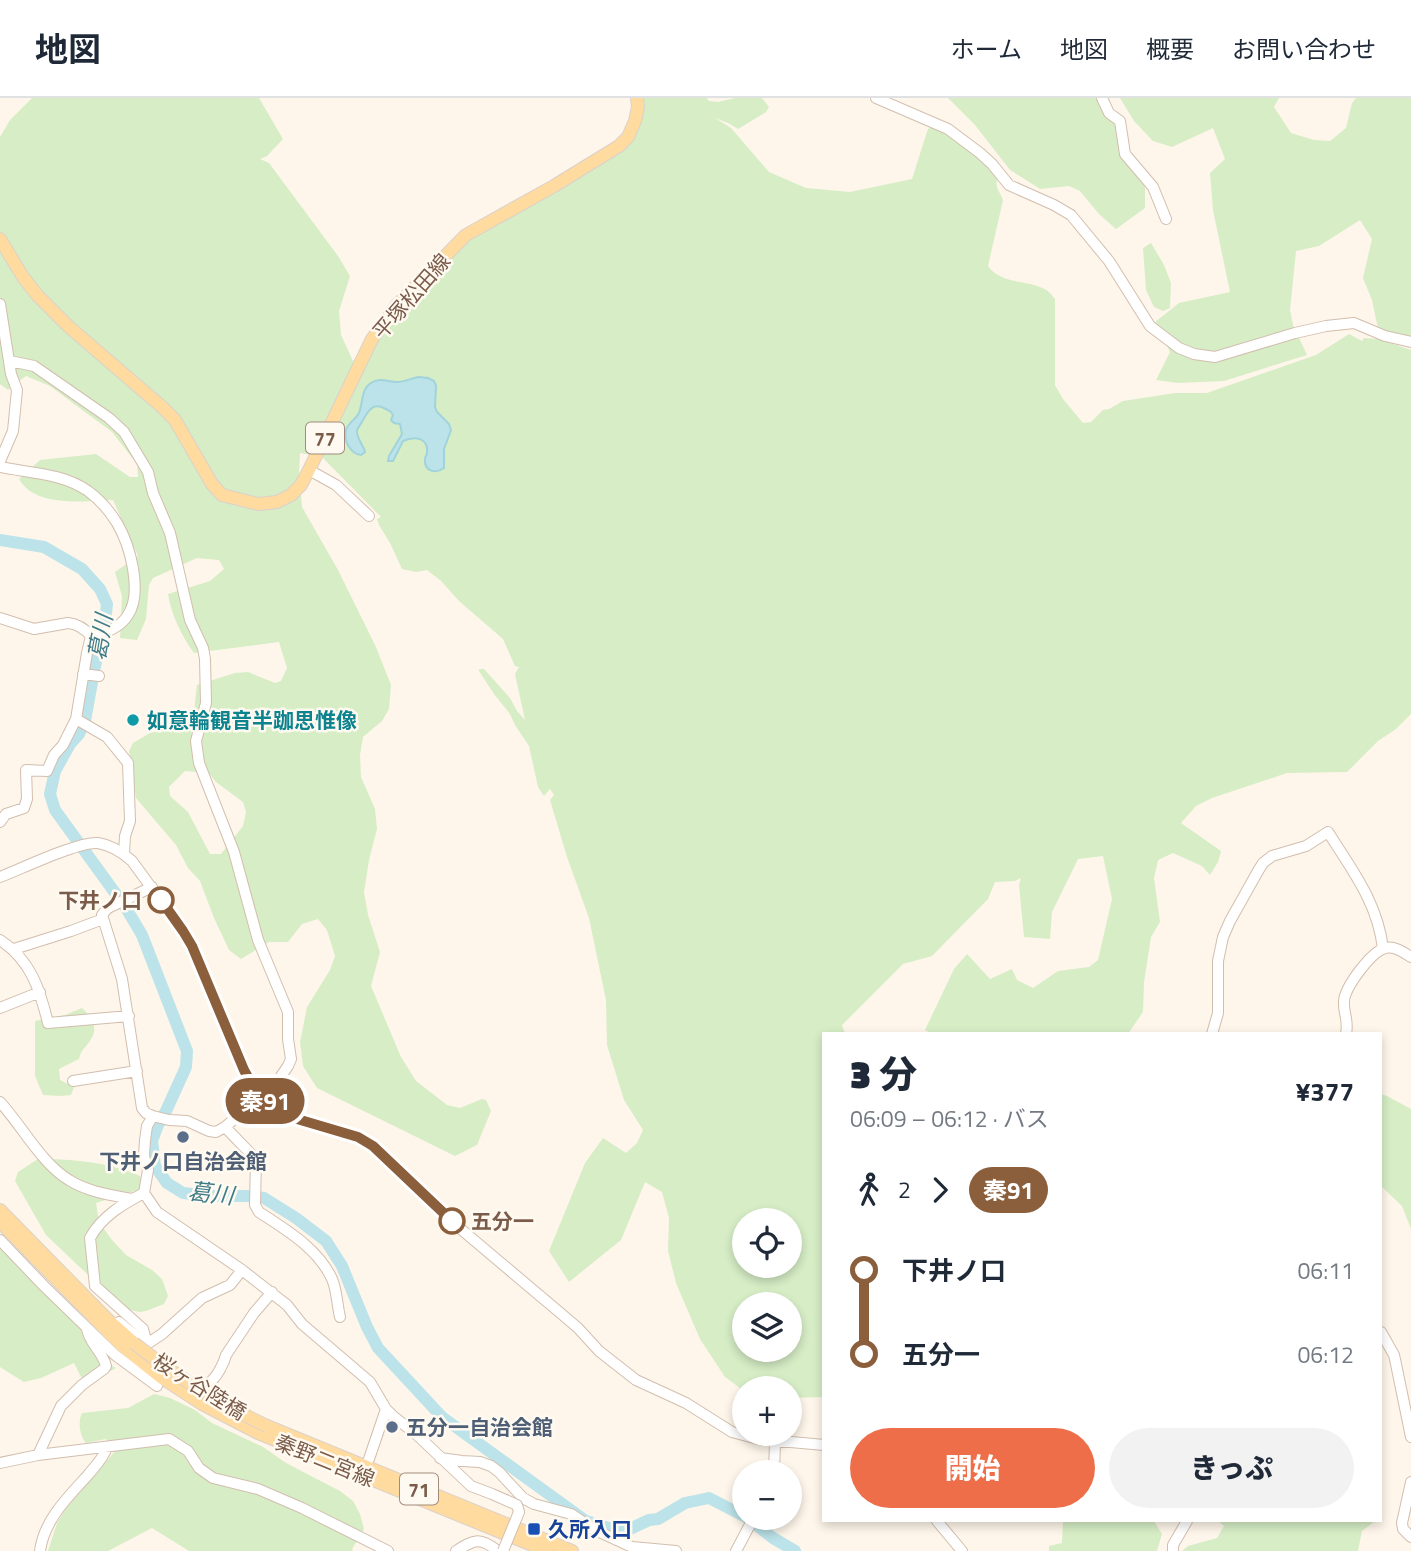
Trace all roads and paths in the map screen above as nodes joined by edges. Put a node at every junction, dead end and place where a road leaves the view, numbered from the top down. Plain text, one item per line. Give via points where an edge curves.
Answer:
1 (637, 98) edge
2 (877, 98) edge
3 (1102, 98) edge
4 (1166, 219) dead end
5 (0, 239) edge
6 (0, 304) edge
7 (1411, 342) edge
8 (10, 361) junction
9 (0, 461) edge
10 (0, 467) edge
11 (309, 470) junction
12 (369, 516) dead end
13 (0, 618) edge
14 (94, 636) junction
15 (83, 674) junction
16 (99, 676) dead end
17 (77, 720) junction
18 (0, 822) edge
19 (124, 853) junction
20 (0, 877) edge
21 (152, 887) junction
22 (103, 919) junction
23 (0, 940) edge
24 (13, 948) junction
25 (1384, 949) junction
26 (1411, 957) edge
27 (40, 992) junction
28 (0, 1008) edge
29 (129, 1016) junction
30 (1213, 1032) edge
31 (1346, 1032) edge
32 (137, 1071) junction
33 (73, 1081) dead end
34 (264, 1101) junction
35 (0, 1102) edge
36 (153, 1116) junction
37 (225, 1127) junction
38 (144, 1193) junction
39 (132, 1199) junction
40 (0, 1210) edge
41 (0, 1222) edge
42 (0, 1240) edge
43 (242, 1270) junction
44 (272, 1293) junction
45 (340, 1317) dead end
46 (117, 1320) dead end
47 (87, 1326) junction
48 (1382, 1334) edge
49 (129, 1348) junction
50 (157, 1386) dead end
51 (255, 1408) dead end
52 (386, 1409) junction
53 (263, 1430) junction
54 (732, 1432) edge
55 (1411, 1437) edge
56 (802, 1444) edge
57 (822, 1445) edge
58 (107, 1447) junction
59 (38, 1455) junction
60 (440, 1458) junction
61 (369, 1459) dead end
62 (0, 1463) edge
63 (1411, 1482) edge
64 (487, 1492) junction
65 (473, 1511) junction
66 (938, 1522) edge
67 (1186, 1522) edge
68 (746, 1530) edge
69 (1411, 1537) edge
70 (40, 1551) edge
71 (388, 1551) edge
72 (456, 1551) edge
73 (501, 1551) edge
74 (547, 1551) edge
75 (572, 1551) edge
76 (676, 1551) edge
77 (736, 1551) edge
78 (962, 1551) edge
79 (1173, 1551) edge

1 - 11 main road, 平塚松田線 / 77 via 635,121 619,146 466,235 396,306 372,339
2 - 7 street via 948,129 980,153 1009,185 1070,215 1109,261 1150,326 1179,348 1215,357 1295,333 1354,323
3 - 4 street via 1109,113 1120,121 1125,154 1153,187
5 - 11 main road, 平塚松田線 / 77 via 37,295 175,420 222,495 258,504 277,502 301,485
6 - 8 street
8 - 9 street via 16,390 13,431
8 - 34 street via 34,366 124,432 148,472 170,533 190,620 205,659 206,703 196,741 199,764 234,852 258,940 288,1012 291,1059
10 - 14 street via 70,481 99,500 117,523 131,559 135,590 131,610 117,626
11 - 12 street via 336,485
13 - 14 street via 34,629 74,623
14 - 15 street
15 - 16 street
15 - 17 street
17 - 18 street via 47,771 26,770 24,808 6,814
17 - 19 street via 107,737 128,763 130,821
19 - 20 street via 89,844
19 - 21 street
21 - 22 street via 108,908
21 - 34 street via 192,946 244,1070
22 - 24 street
22 - 29 street
23 - 24 street
24 - 27 street
25 - 26 street via 1399,949
25 - 30 street via 1364,888 1328,832 1306,846 1275,855 1261,867 1223,937
25 - 31 street via 1347,989
27 - 28 street
27 - 29 street via 48,1023
29 - 32 street
32 - 33 street
32 - 36 street via 142,1108
34 - 37 street
34 - 54 street via 287,1116 358,1137 373,1146 599,1351 636,1380 686,1403
35 - 39 street via 50,1165 69,1180 93,1191
36 - 37 street via 187,1121 209,1131
36 - 38 street via 145,1140 148,1170
37 - 45 street via 256,1159 259,1212 314,1254 331,1278
38 - 39 street
38 - 43 street via 156,1212
39 - 49 street via 104,1219 90,1238 95,1286 143,1329
40 - 49 main road, 71 via 108,1320
41 - 49 main road, 71
42 - 47 street
43 - 44 street
43 - 49 street via 230,1285 202,1298 162,1334
44 - 51 street via 254,1313 211,1382 197,1386 203,1398 244,1421
44 - 52 street via 370,1382
46 - 49 street via 142,1342
47 - 49 street
47 - 59 street via 88,1337 106,1366 61,1406
48 - 55 street via 1394,1355
49 - 50 street
49 - 53 main road, 桜ヶ谷陸橋 / 71, bridge
52 - 60 street
52 - 61 street
53 - 65 main road, 秦野二宮線 / 71
53 - 74 main road, 秦野二宮線 / 71
56 - 57 street
58 - 59 street
58 - 70 street via 58,1510
58 - 71 street via 170,1439 214,1478 258,1489
59 - 62 street
60 - 64 street via 471,1486
60 - 76 street via 491,1466 523,1498 571,1514 632,1547
63 - 69 street via 1402,1523
64 - 65 street
64 - 73 street, bridge via 517,1505 519,1512
65 - 75 main road, 秦野二宮線 / 71
66 - 78 street
67 - 79 street
68 - 77 street
72 - 73 street via 478,1541

